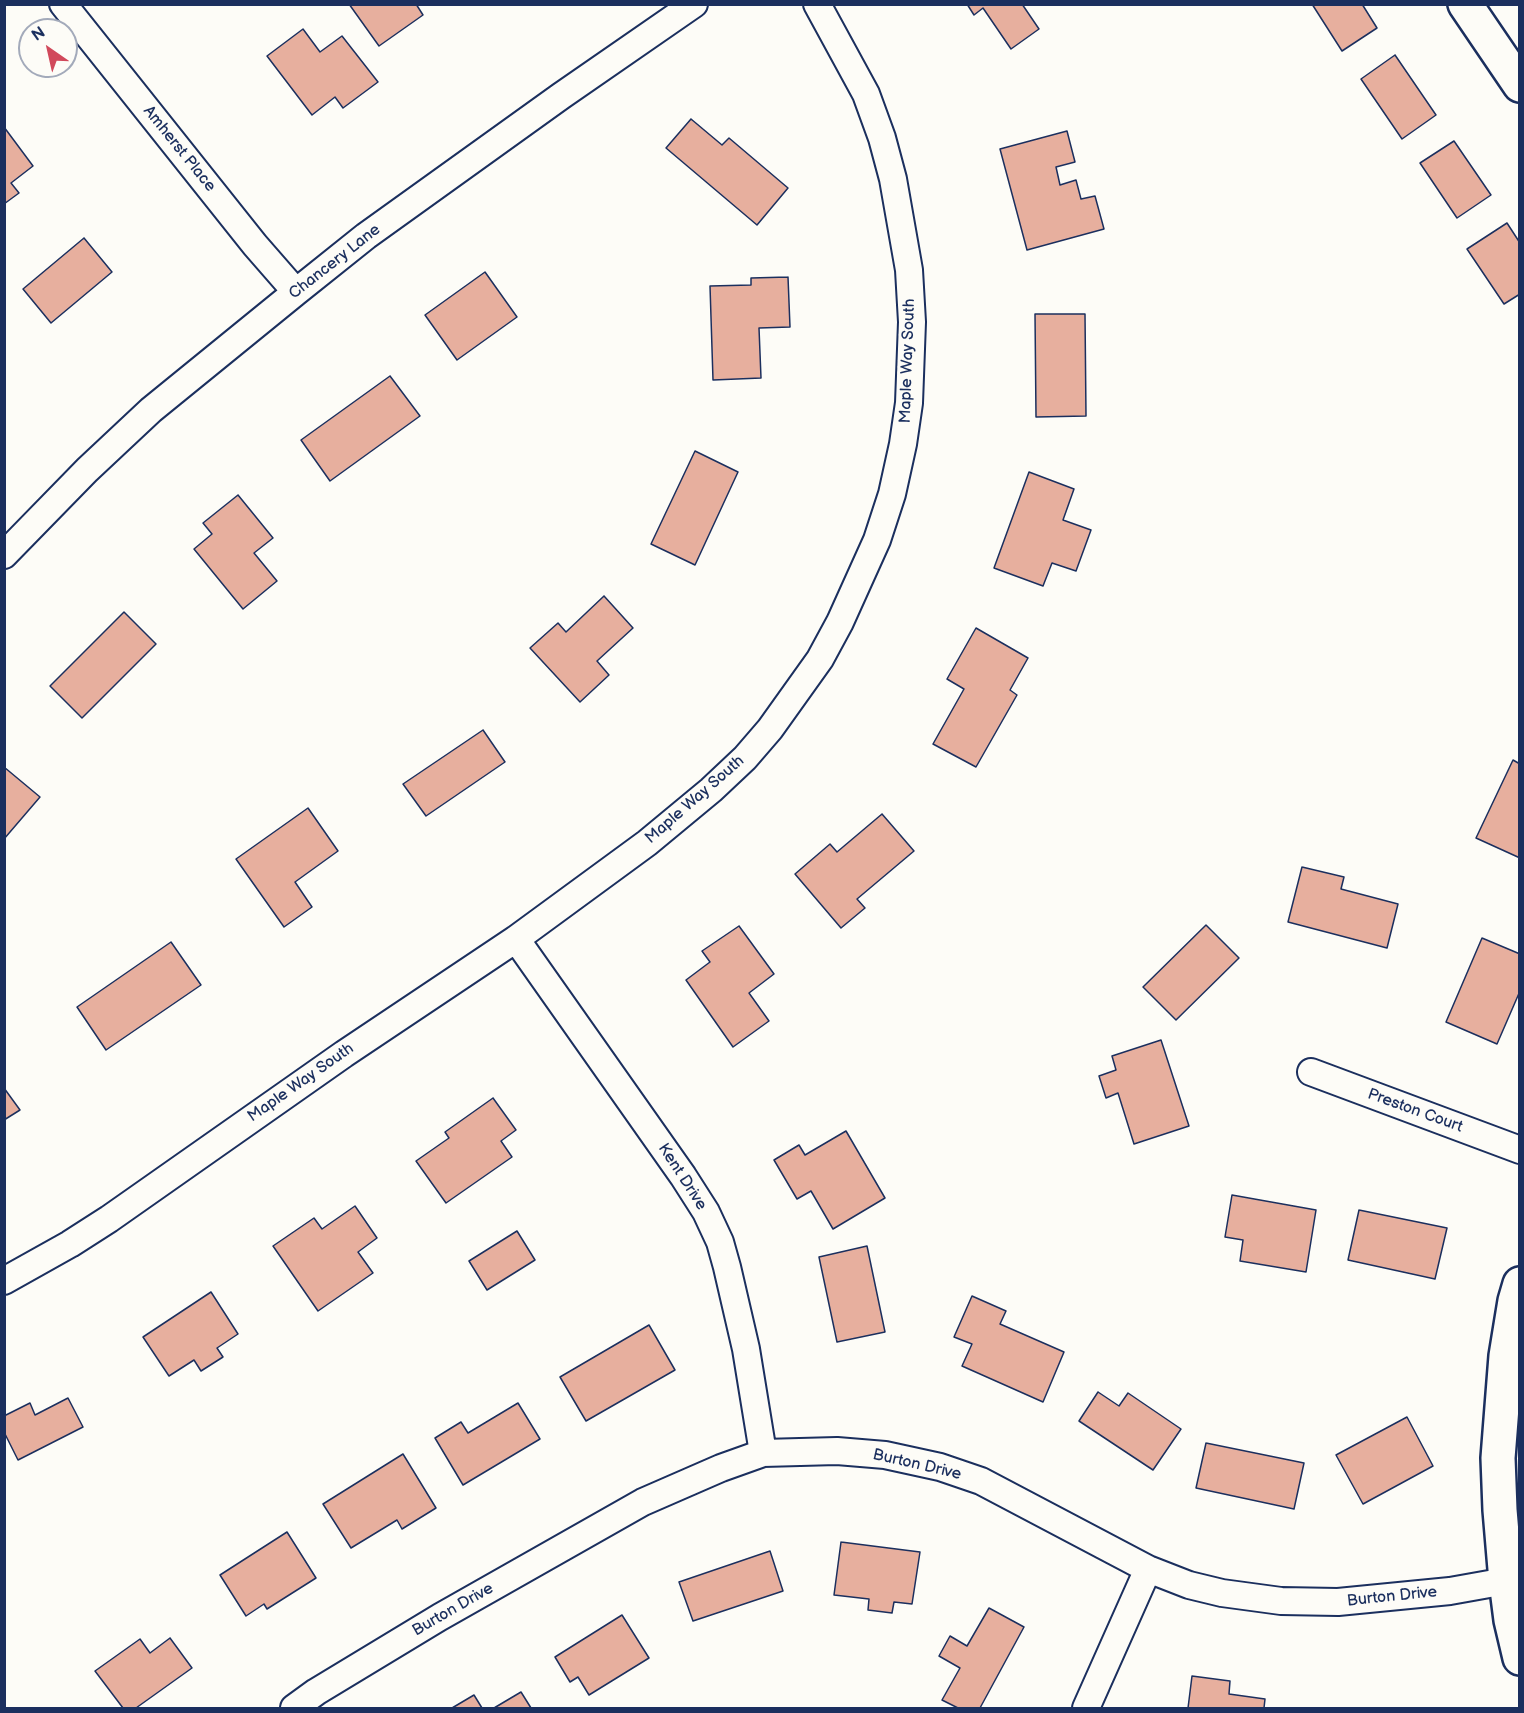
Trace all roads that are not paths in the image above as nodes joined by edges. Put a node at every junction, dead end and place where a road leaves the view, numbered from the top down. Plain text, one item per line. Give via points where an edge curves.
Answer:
1 (63, 4) edge
2 (694, 4) edge
3 (817, 4) edge
4 (1465, 4) edge
5 (1520, 85) edge
6 (296, 292) junction
7 (4, 555) edge
8 (516, 939) junction
9 (1311, 1072) dead end
10 (1520, 1150) edge
11 (4, 1281) edge
12 (1520, 1284) edge
13 (764, 1453) junction
14 (1148, 1569) junction
15 (1506, 1581) junction
16 (1520, 1658) edge
17 (294, 1708) edge
18 (1086, 1708) edge

1 - 6 street, Amherst Place
2 - 6 street, Chancery Lane via 366,236
3 - 8 street, Maple Way South via 866,94 882,138 909,270 909,403 892,494 877,540 840,622 820,659 770,729 711,790 647,843
4 - 5 street
6 - 7 street, Chancery Lane via 152,410
8 - 11 street, Maple Way South via 344,1053 109,1219
8 - 13 street, Kent Drive via 706,1212 728,1267
9 - 10 street, Preston Court
12 - 15 street via 1506,1356 1498,1458
13 - 14 street, Burton Drive via 885,1455 940,1467 981,1481
13 - 17 street, Burton Drive via 643,1502 440,1617
14 - 15 street, Burton Drive via 1222,1593 1281,1601 1338,1602
14 - 18 street
15 - 16 street

